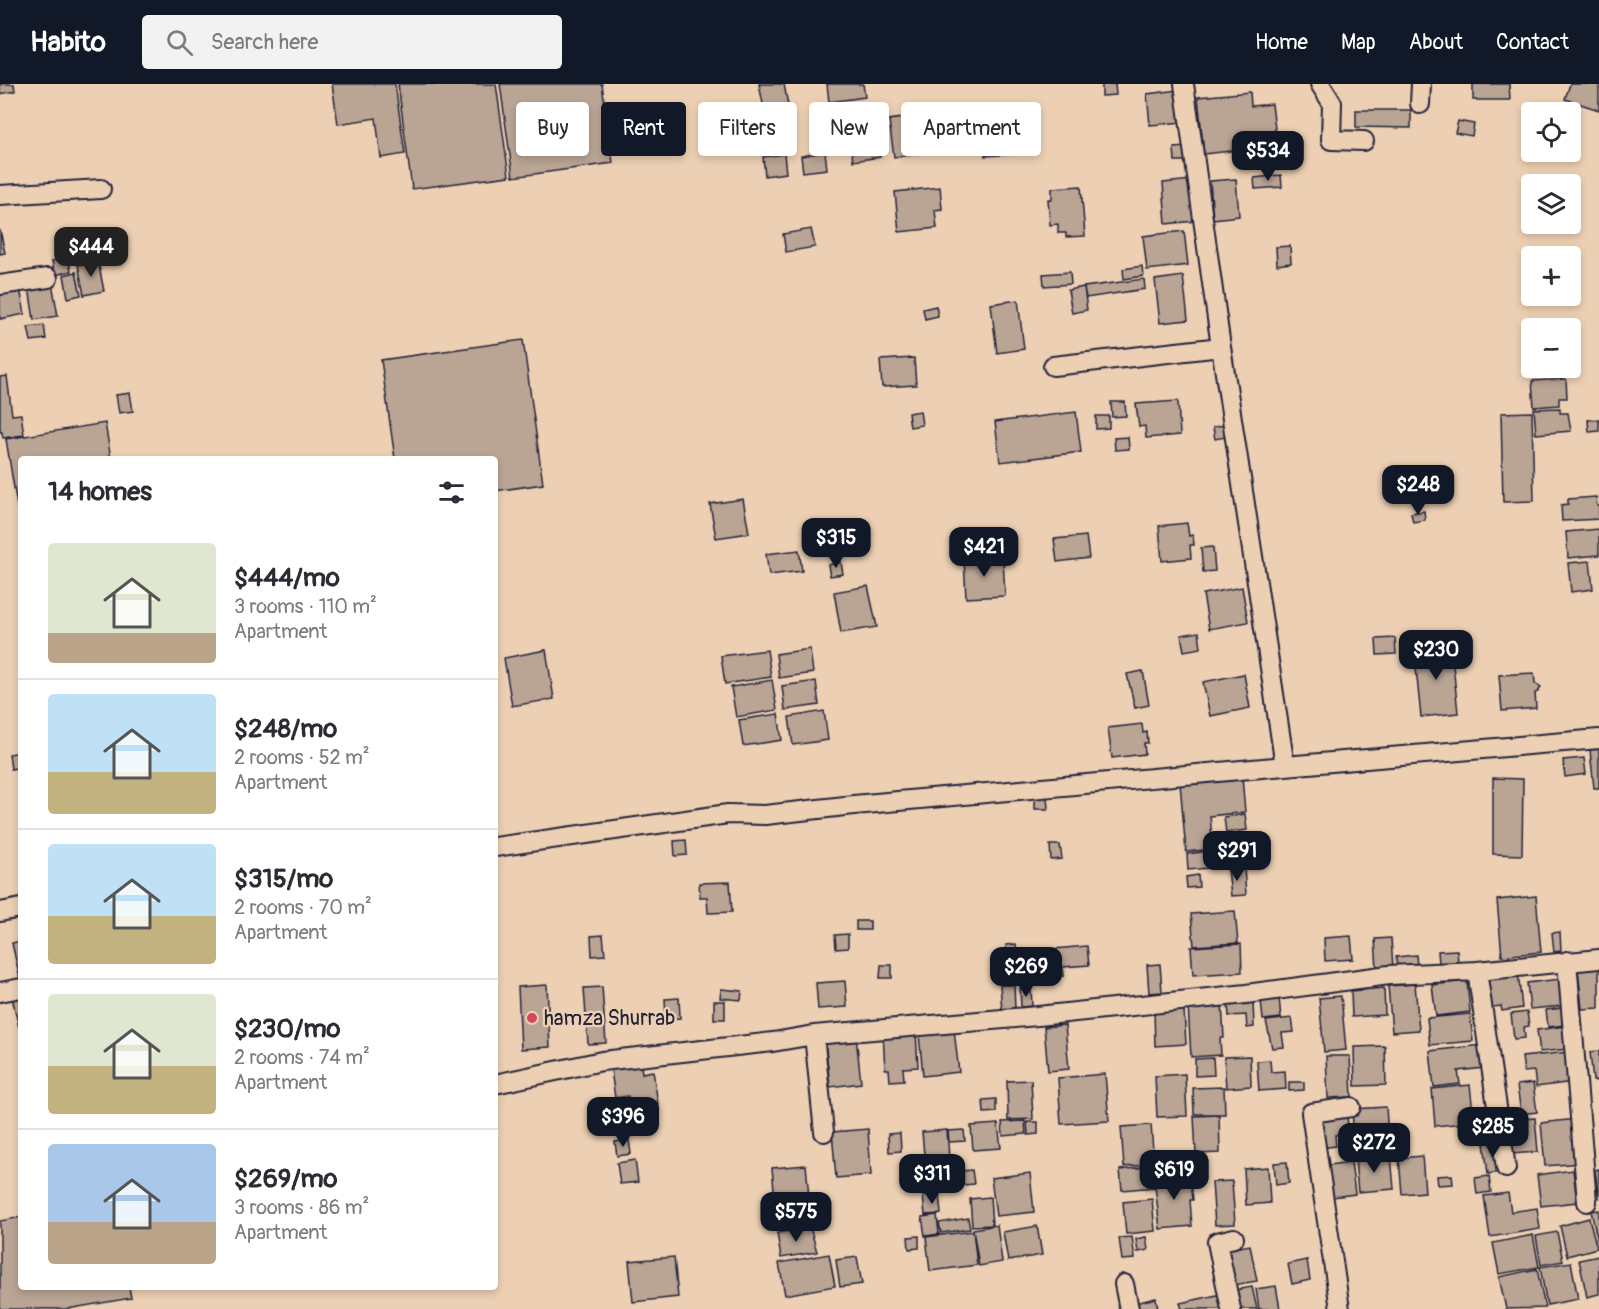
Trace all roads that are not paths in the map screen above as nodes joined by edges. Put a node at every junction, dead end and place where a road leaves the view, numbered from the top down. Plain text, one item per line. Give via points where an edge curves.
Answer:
1 (1184, 84) edge
2 (1320, 84) edge
3 (1421, 84) edge
4 (1420, 104) dead end
5 (1364, 141) dead end
6 (101, 189) dead end
7 (0, 195) edge
8 (48, 278) dead end
9 (0, 285) edge
10 (1221, 347) junction
11 (1053, 366) dead end
12 (1599, 739) edge
13 (1285, 766) junction
14 (498, 847) edge
15 (18, 909) edge
16 (0, 912) edge
17 (1599, 959) edge
18 (1567, 961) junction
19 (1478, 971) junction
20 (18, 989) edge
21 (0, 992) edge
22 (814, 1035) junction
23 (498, 1083) edge
24 (1351, 1107) dead end
25 (824, 1132) dead end
26 (1506, 1168) dead end
27 (1587, 1202) dead end
28 (1234, 1238) dead end
29 (1124, 1284) dead end
30 (1129, 1309) edge
31 (1231, 1309) edge
32 (1340, 1309) edge

1 - 10 street
2 - 5 street via 1332,103 1331,140
3 - 4 street
6 - 7 street
8 - 9 street
10 - 11 street
10 - 13 street
12 - 13 street
13 - 14 street via 765,815 726,814
15 - 16 street
17 - 18 street
18 - 19 street
18 - 27 street
19 - 22 street via 1389,975 1038,1016
19 - 26 street
20 - 21 street
22 - 23 street via 602,1061
22 - 25 street
24 - 32 street via 1311,1113
28 - 31 street via 1217,1242
29 - 30 street

